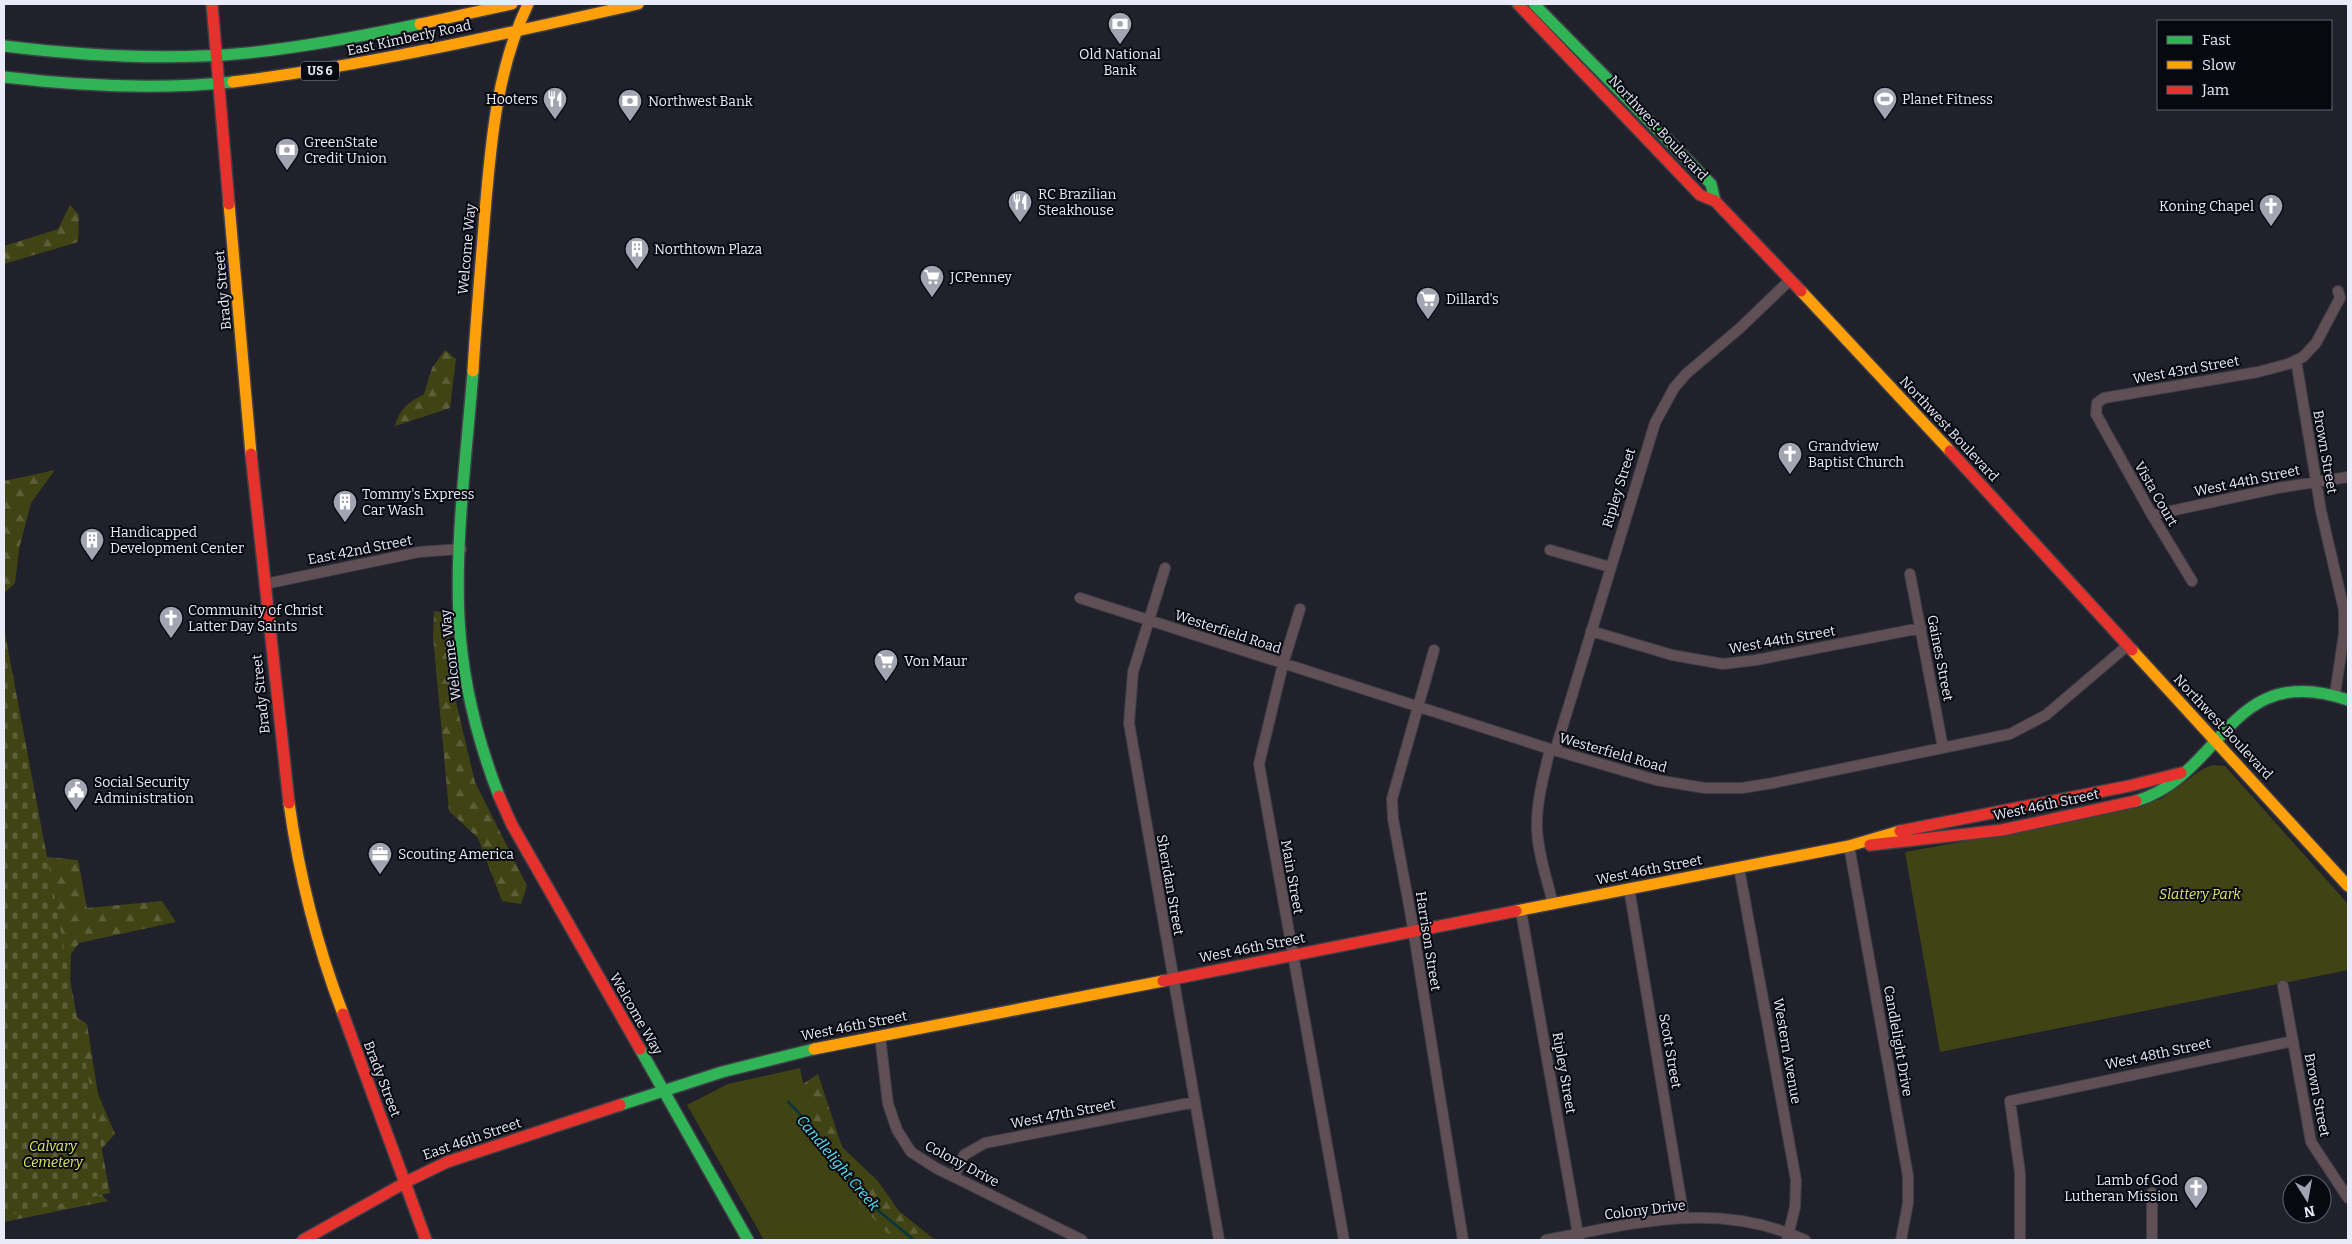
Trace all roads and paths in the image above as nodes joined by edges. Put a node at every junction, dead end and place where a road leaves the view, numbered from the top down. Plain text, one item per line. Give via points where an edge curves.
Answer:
1 (212, 4) edge
2 (512, 4) edge
3 (528, 4) edge
4 (638, 4) edge
5 (1518, 4) edge
6 (1534, 4) edge
7 (517, 31) junction
8 (4, 46) edge
9 (216, 54) junction
10 (4, 77) edge
11 (219, 84) junction
12 (1715, 201) junction
13 (1790, 280) junction
14 (2338, 291) dead end
15 (2296, 360) junction
16 (2099, 419) joint
17 (2348, 477) edge
18 (2316, 481) junction
19 (2152, 516) junction
20 (461, 549) junction
21 (1550, 550) dead end
22 (1610, 567) junction
23 (1164, 568) dead end
24 (1910, 574) dead end
25 (2192, 582) dead end
26 (265, 584) junction
27 (1080, 598) dead end
28 (1300, 609) dead end
29 (1148, 620) junction
30 (1920, 628) junction
31 (1591, 630) junction
32 (2127, 646) junction
33 (1434, 650) dead end
34 (1283, 664) junction
35 (2334, 694) junction
36 (2348, 700) edge
37 (1417, 707) junction
38 (2216, 742) junction
39 (1943, 748) junction
40 (1553, 750) junction
41 (2181, 773) junction
42 (1849, 846) junction
43 (1739, 868) junction
44 (2348, 886) edge
45 (1628, 888) junction
46 (1553, 904) junction
47 (1521, 911) junction
48 (1413, 932) junction
49 (1293, 956) junction
50 (1173, 978) junction
51 (2283, 986) dead end
52 (880, 1036) junction
53 (2293, 1041) junction
54 (663, 1091) junction
55 (1195, 1102) junction
56 (954, 1177) junction
57 (406, 1181) junction
58 (2152, 1193) dead end
59 (2348, 1198) edge
60 (1684, 1218) junction
61 (1579, 1237) edge
62 (1788, 1237) edge
63 (303, 1240) edge
64 (426, 1240) edge
65 (748, 1240) edge
66 (1082, 1240) edge
67 (1219, 1240) edge
68 (1344, 1240) edge
69 (1463, 1240) edge
70 (1546, 1240) edge
71 (1805, 1240) edge
72 (1901, 1240) edge
73 (2020, 1240) edge
74 (2152, 1240) edge

1 - 9 main road, Brady Street
2 - 9 main road, East Kimberly Road / US 6 via 363,36 280,49
3 - 7 main road, Welcome Way
4 - 7 main road, East Kimberly Road / US 6
5 - 12 main road, Northwest Boulevard via 1700,196
6 - 12 main road via 1711,184
7 - 11 main road, East Kimberly Road / US 6 via 314,72
7 - 20 main road, Welcome Way via 492,142
8 - 9 main road, East Kimberly Road / US 6 via 125,57
9 - 11 main road, Brady Street
10 - 11 main road, East Kimberly Road / US 6 via 74,85
11 - 26 main road, Brady Street
12 - 13 main road, Northwest Boulevard
13 - 22 street, Ripley Street via 1674,388 1648,439
13 - 32 main road, Northwest Boulevard
14 - 15 street via 2340,298 2316,343
15 - 16 street, West 43rd Street via 2258,372 2104,398 2095,408
15 - 18 street, Brown Street
16 - 19 street, Vista Court
17 - 18 street, West 44th Street
18 - 19 street, West 44th Street
18 - 35 street, Brown Street via 2344,610 2344,634
19 - 25 street, Vista Court
20 - 26 street, East 42nd Street via 420,552
20 - 54 main road, Welcome Way via 459,618 465,667 479,736 495,791 534,867
21 - 22 street
22 - 31 street, Ripley Street
23 - 29 street, Sheridan Street
24 - 30 street, Gaines Street
26 - 57 main road, Brady Street via 284,768 300,876 336,999
27 - 29 street, Westerfield Road
28 - 34 street, Main Street
29 - 34 street, Westerfield Road
29 - 50 street, Sheridan Street via 1132,672 1128,723
30 - 31 street, West 44th Street via 1723,664 1672,655
30 - 39 street, Gaines Street
31 - 40 street, Ripley Street
32 - 38 main road, Northwest Boulevard
32 - 39 street, Westerfield Road via 2046,715 2010,734
33 - 37 street, Harrison Street
34 - 37 street, Westerfield Road
34 - 49 street, Main Street via 1259,764
35 - 36 main road, West 46th Street
35 - 38 main road, West 46th Street via 2306,690 2281,692 2253,706 2226,726
37 - 40 street, Westerfield Road
37 - 48 street, Harrison Street via 1392,799 1392,819
38 - 41 main road, West 46th Street
38 - 44 main road, Northwest Boulevard
39 - 40 street, Westerfield Road via 1742,788 1705,788 1656,780
40 - 46 street, Ripley Street via 1541,787 1537,828
41 - 42 main road, West 46th Street via 1885,834
41 - 42 main road, West 46th Street via 2155,794 2092,812 2008,830 1911,843
42 - 43 main road, West 46th Street
42 - 72 street, Candlelight Drive via 1908,1176 1908,1203
43 - 45 main road, West 46th Street
43 - 62 street, Western Avenue via 1796,1180 1796,1207
45 - 46 main road, West 46th Street
45 - 60 street, Scott Street
46 - 47 main road, West 46th Street
47 - 48 main road, West 46th Street
47 - 61 street, Ripley Street
48 - 49 main road, West 46th Street
48 - 69 street, Harrison Street
49 - 50 main road, West 46th Street
49 - 68 street, Main Street
50 - 52 main road, West 46th Street
50 - 55 street, Sheridan Street
51 - 53 street, Brown Street
52 - 54 main road, West 46th Street via 762,1060
52 - 56 street, Colony Drive via 888,1104 897,1130 911,1152
53 - 59 street, Brown Street via 2311,1142
53 - 73 street, West 48th Street via 2010,1101 2020,1173
54 - 57 main road, East 46th Street via 447,1162
54 - 65 main road, Welcome Way
55 - 56 street, West 47th Street via 985,1143 964,1155
55 - 67 street, Sheridan Street
56 - 66 street, Colony Drive
57 - 63 main road, East 46th Street
57 - 64 main road, Brady Street
58 - 74 street
60 - 61 street, Colony Drive via 1663,1219
60 - 62 street, Colony Drive via 1747,1220
61 - 70 street, Colony Drive
62 - 71 street, Colony Drive

